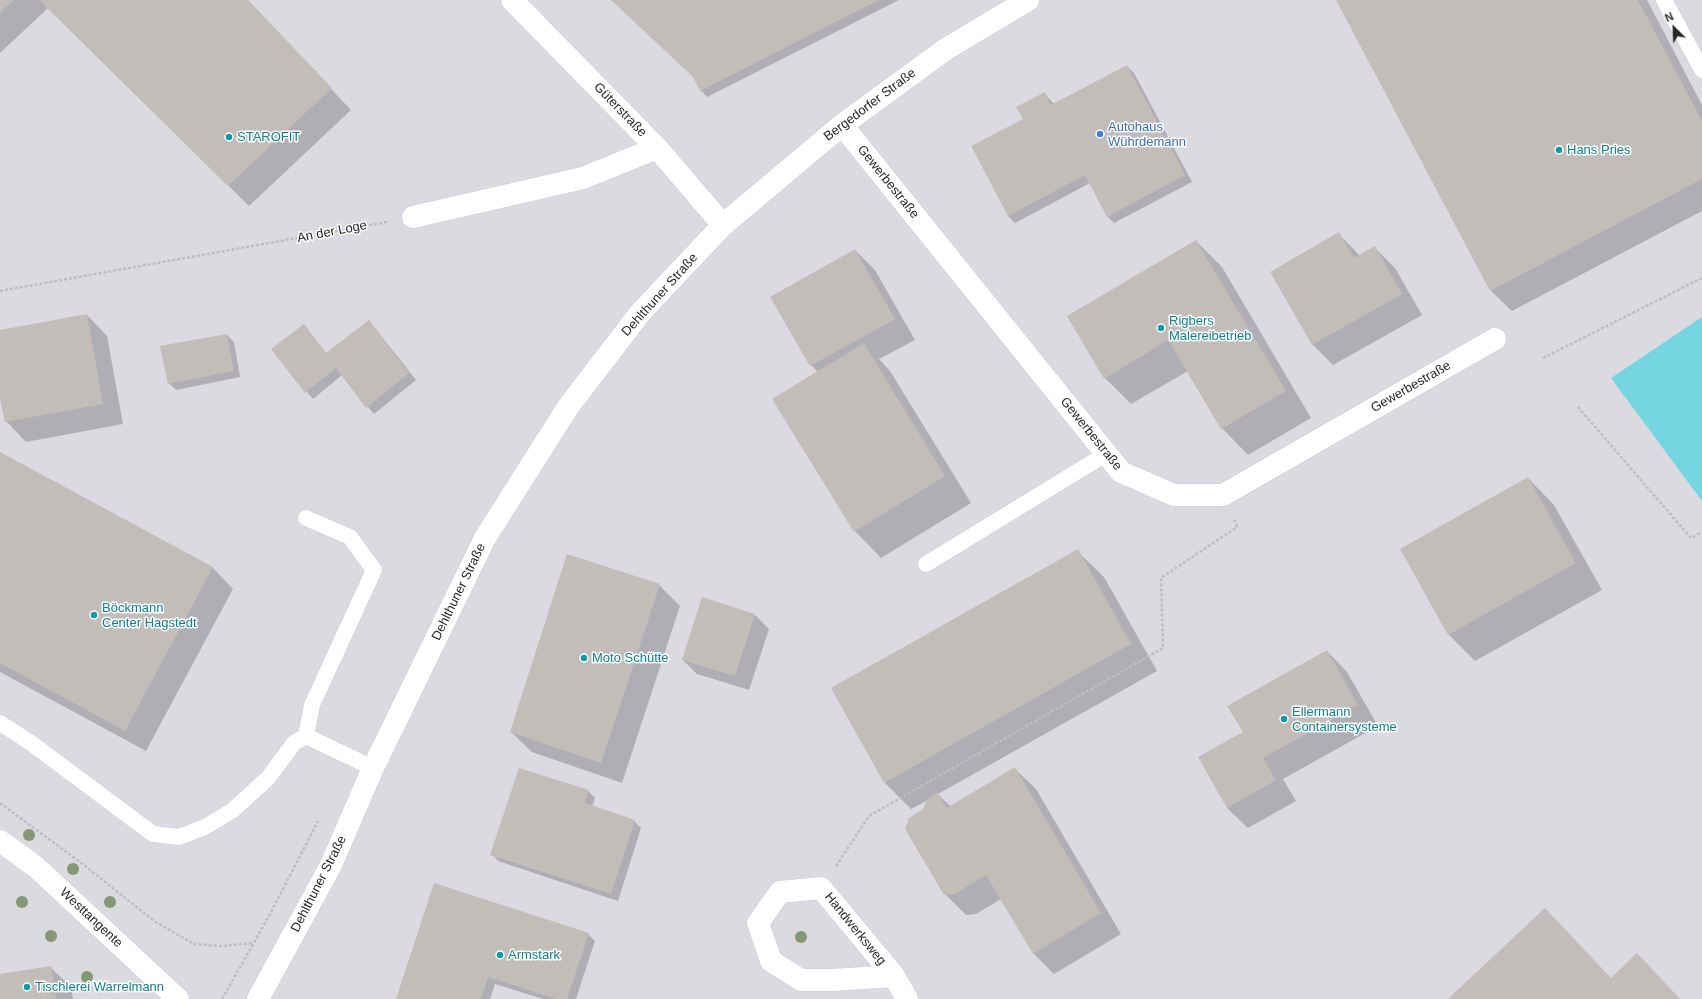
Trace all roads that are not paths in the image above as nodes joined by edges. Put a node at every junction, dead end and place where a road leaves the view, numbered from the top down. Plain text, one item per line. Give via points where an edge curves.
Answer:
1 (512, 0) edge
2 (1028, 0) edge
3 (1664, 0) edge
4 (1702, 70) edge
5 (842, 125) junction
6 (657, 148) junction
7 (413, 217) road end
8 (723, 225) junction
9 (1495, 339) dead end
10 (1106, 454) junction
11 (306, 518) dead end
12 (926, 564) dead end
13 (0, 723) edge
14 (306, 736) junction
15 (373, 768) junction
16 (0, 841) edge
17 (894, 976) junction
18 (178, 999) edge
19 (258, 999) edge
20 (907, 999) edge

1 - 6 street, Güterstraße
2 - 5 street, Bergedorfer Straße via 946,49
3 - 4 lane
5 - 8 street, Bergedorfer Straße
5 - 10 street, Gewerbestraße
6 - 7 street via 583,178
6 - 8 street, Güterstraße
8 - 15 street, Dehlthuner Straße via 640,313 568,407 485,538
9 - 10 street, Gewerbestraße via 1223,495 1174,495 1121,472
10 - 12 lane
11 - 14 lane via 350,537 374,570 312,705
13 - 14 lane via 31,743 153,834 179,837 205,827 233,810 268,778 294,743
14 - 15 lane
15 - 19 street, Dehlthuner Straße via 331,865
16 - 18 street, Westtangente via 36,867
17 - 17 street, Handwerksweg via 821,888 780,892 758,923 771,961 801,980
17 - 20 street, Handwerksweg

